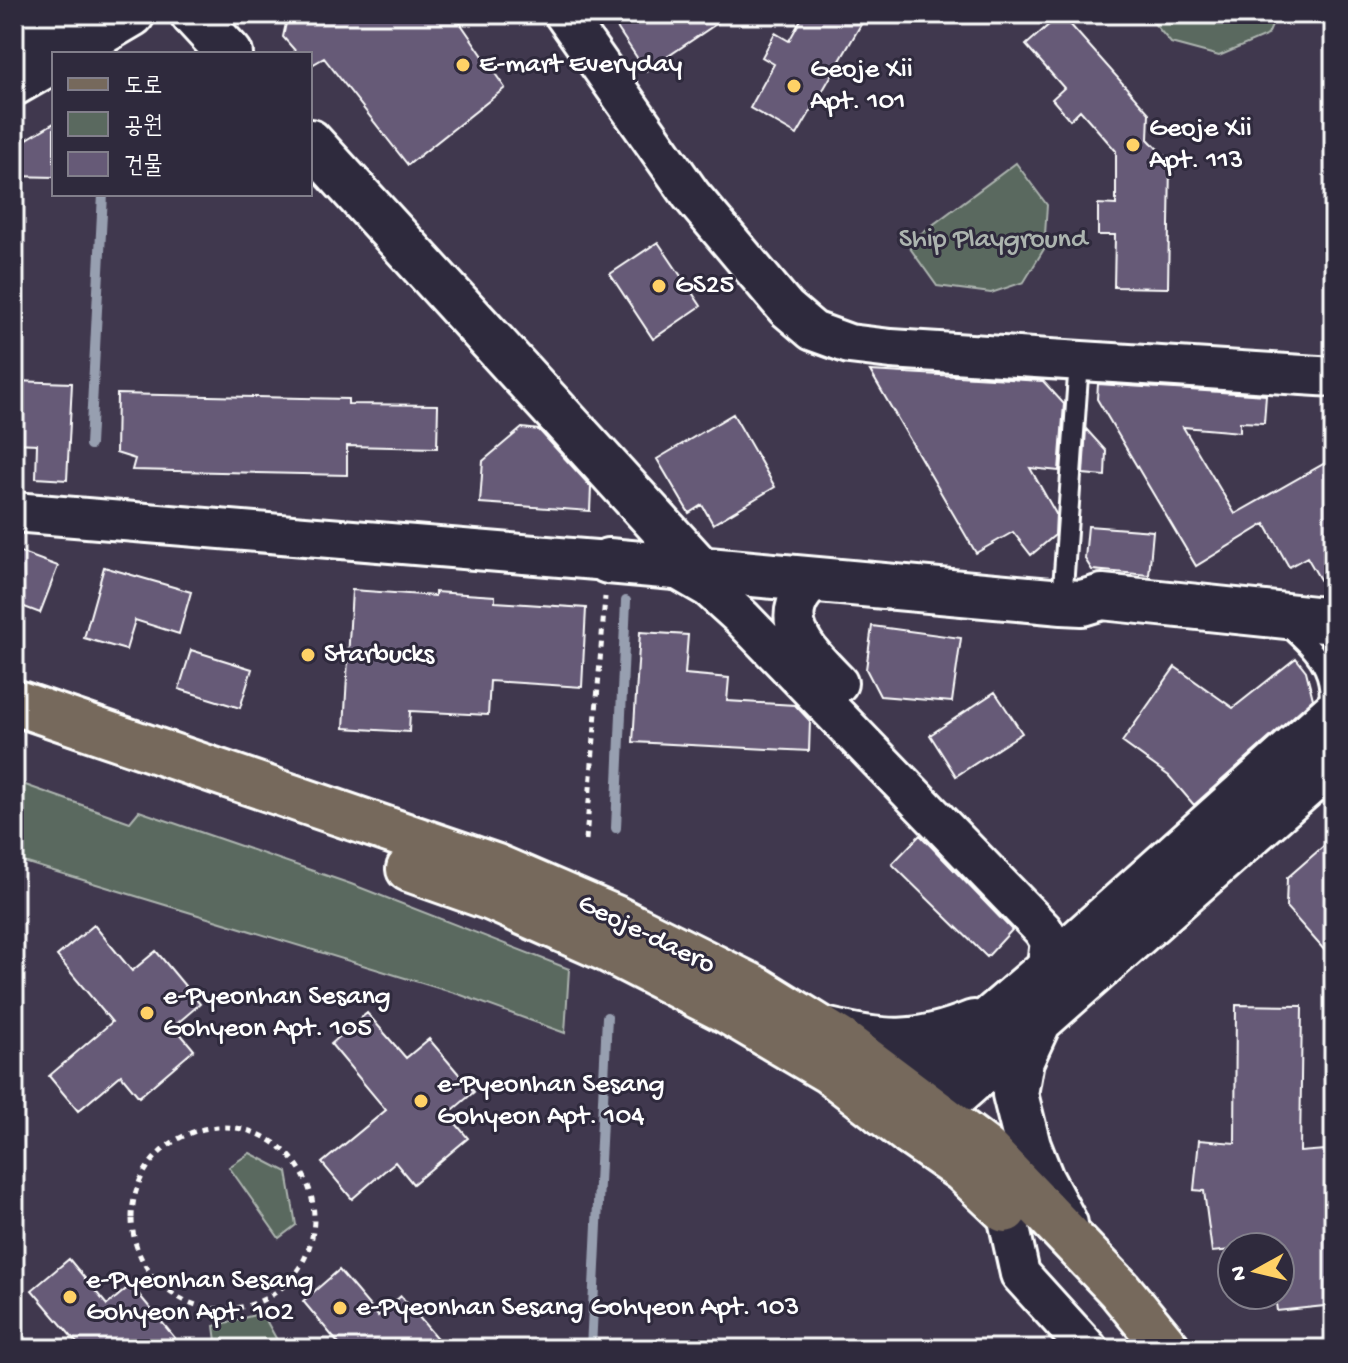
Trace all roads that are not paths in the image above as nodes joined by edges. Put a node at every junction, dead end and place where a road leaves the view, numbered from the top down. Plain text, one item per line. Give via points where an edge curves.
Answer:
1 (56, 14) edge
2 (132, 14) edge
3 (193, 14) edge
4 (564, 14) edge
5 (14, 38) edge
6 (67, 52) edge
7 (228, 52) edge
8 (52, 61) edge
9 (14, 83) edge
10 (312, 144) edge
11 (1079, 362) junction
12 (1334, 377) edge
13 (14, 512) edge
14 (608, 561) joint
15 (685, 567) junction
16 (817, 579) junction
17 (1072, 603) junction
18 (1321, 631) edge
19 (14, 702) edge
20 (1332, 731) edge
21 (14, 732) edge
22 (1098, 924) junction
23 (1046, 971) junction
24 (995, 1015) junction
25 (1039, 1019) junction
26 (824, 1030) junction
27 (909, 1112) junction
28 (1006, 1210) junction
29 (1078, 1247) junction
30 (1088, 1349) edge
31 (1134, 1349) edge
32 (1168, 1349) edge

1 - 5 street
2 - 6 street
3 - 7 street
4 - 11 street via 691,195 786,308 813,331 849,344 891,349
8 - 9 street
10 - 15 street
11 - 12 street
11 - 17 lane
13 - 14 street
14 - 15 street
15 - 16 street
15 - 23 street via 742,618 1043,930 1050,942
16 - 17 street
16 - 22 street via 795,603 806,649 1058,918
17 - 18 street via 1101,614
18 - 20 lane via 1315,651 1331,696
19 - 26 main road, Geoje-daero via 494,866 629,925 757,989
20 - 22 street
20 - 25 street
21 - 27 main road, Geoje-daero via 491,898 606,949
22 - 23 street
23 - 24 street
24 - 26 street via 910,1042
24 - 27 street
25 - 27 street
25 - 29 street via 1021,1060 1015,1094 1041,1179
26 - 27 main road, Geoje-daero
27 - 28 main road, Geoje-daero
27 - 29 main road, Geoje-daero via 985,1149
28 - 30 street via 1020,1274
28 - 31 main road, Geoje-daero
29 - 32 main road, Geoje-daero

